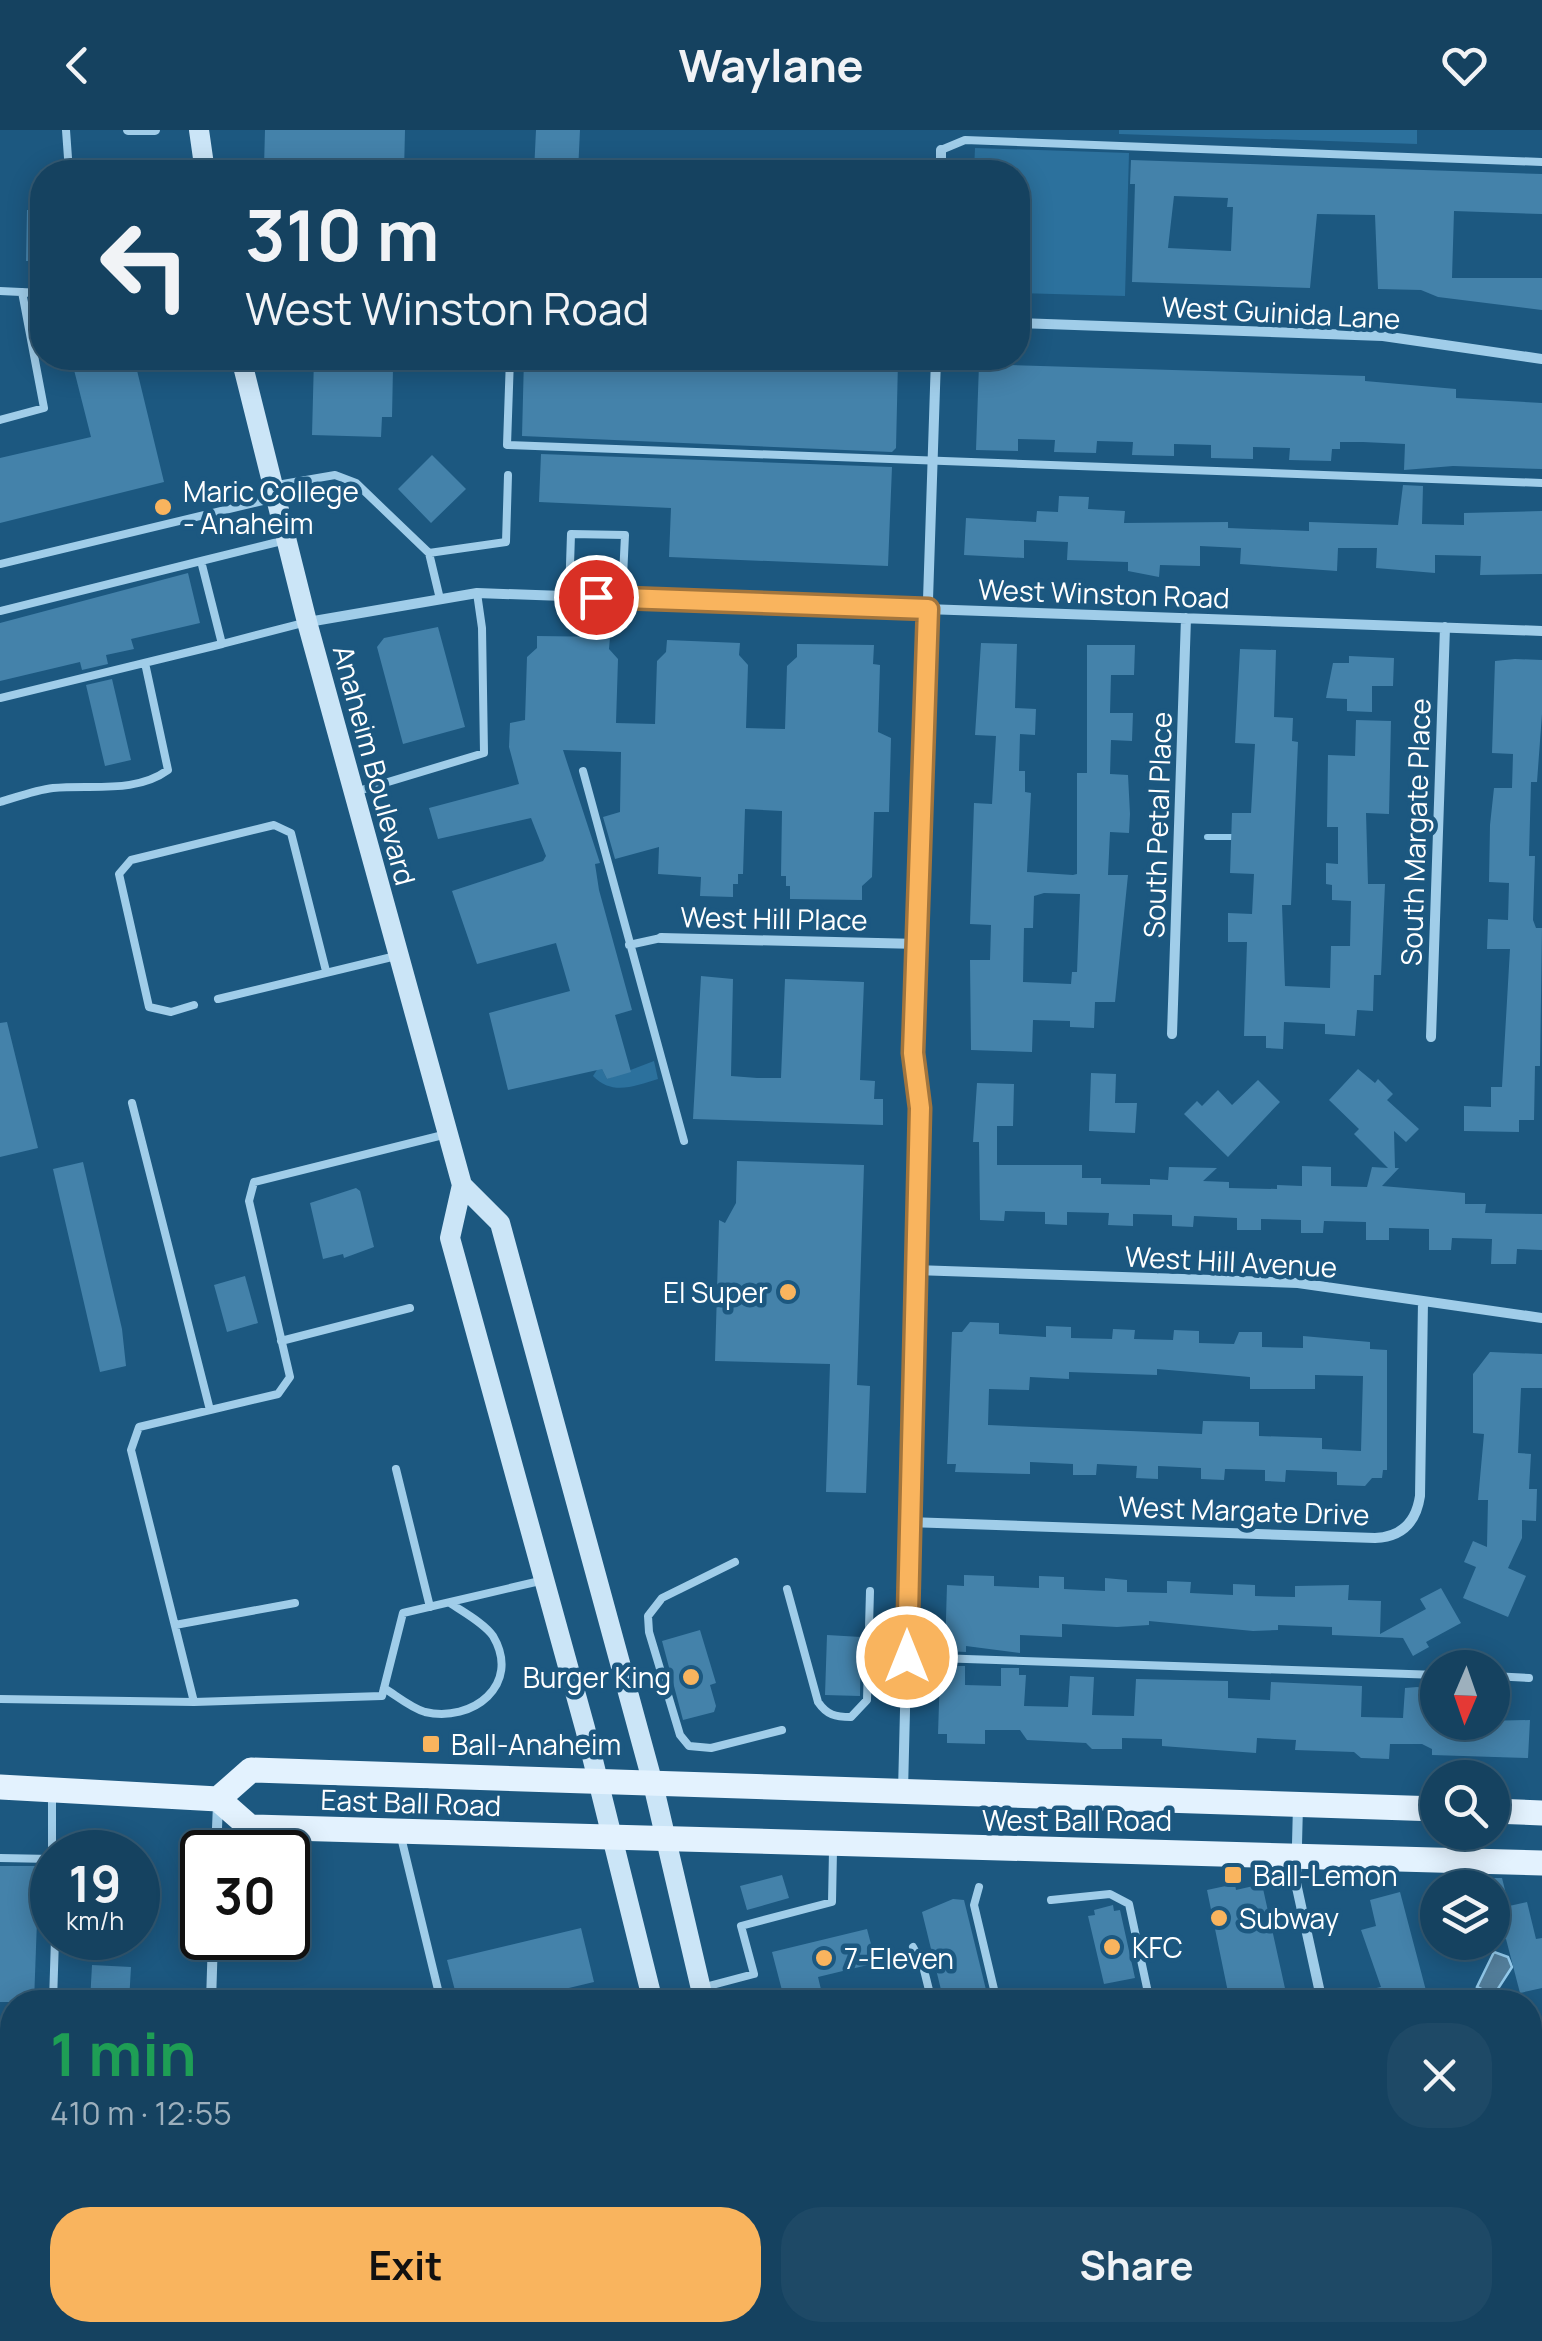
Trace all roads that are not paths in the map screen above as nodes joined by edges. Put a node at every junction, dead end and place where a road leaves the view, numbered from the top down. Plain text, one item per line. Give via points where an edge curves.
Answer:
1 (66, 130) edge
2 (128, 130) edge
3 (155, 130) edge
4 (199, 130) edge
5 (941, 150) joint
6 (68, 160) edge
7 (203, 160) edge
8 (941, 160) edge
9 (1542, 162) edge
10 (0, 291) edge
11 (22, 292) junction
12 (30, 292) edge
13 (1030, 323) edge
14 (30, 334) edge
15 (1542, 359) edge
16 (37, 370) edge
17 (244, 370) edge
18 (510, 370) edge
19 (936, 370) edge
20 (0, 420) edge
21 (932, 462) junction
22 (508, 476) dead end
23 (1542, 483) edge
24 (274, 492) junction
25 (286, 540) junction
26 (429, 553) junction
27 (201, 561) junction
28 (0, 564) edge
29 (476, 593) junction
30 (569, 596) junction
31 (622, 598) junction
32 (440, 599) junction
33 (928, 609) junction
34 (0, 611) edge
35 (1186, 618) junction
36 (307, 622) junction
37 (1445, 628) junction
38 (1542, 630) edge
39 (222, 644) junction
40 (145, 663) junction
41 (0, 698) edge
42 (582, 772) dead end
43 (354, 792) junction
44 (0, 802) edge
45 (662, 938) joint
46 (629, 944) junction
47 (919, 944) junction
48 (400, 956) junction
49 (326, 972) junction
50 (218, 999) dead end
51 (194, 1005) dead end
52 (1172, 1034) dead end
53 (1431, 1038) dead end
54 (132, 1103) dead end
55 (448, 1133) junction
56 (684, 1141) dead end
57 (462, 1185) junction
58 (915, 1270) junction
59 (1423, 1301) junction
60 (410, 1308) dead end
61 (1542, 1318) edge
62 (281, 1341) junction
63 (210, 1410) junction
64 (396, 1469) dead end
65 (908, 1522) junction
66 (735, 1562) dead end
67 (544, 1580) junction
68 (786, 1589) dead end
69 (870, 1590) dead end
70 (449, 1602) junction
71 (295, 1604) dead end
72 (430, 1607) junction
73 (174, 1625) junction
74 (907, 1657) junction
75 (1420, 1673) edge
76 (1510, 1677) edge
77 (1529, 1678) dead end
78 (384, 1688) junction
79 (0, 1699) edge
80 (194, 1702) junction
81 (782, 1730) dead end
82 (598, 1783) junction
83 (653, 1784) junction
84 (0, 1786) edge
85 (52, 1790) junction
86 (904, 1792) junction
87 (218, 1799) junction
88 (1298, 1804) junction
89 (1420, 1808) edge
90 (1510, 1811) edge
91 (1542, 1812) edge
92 (52, 1830) edge
93 (217, 1830) edge
94 (399, 1832) junction
95 (612, 1840) junction
96 (665, 1840) junction
97 (832, 1846) junction
98 (1297, 1854) junction
99 (30, 1857) edge
100 (0, 1858) edge
101 (1542, 1863) edge
102 (979, 1887) dead end
103 (1051, 1900) dead end
104 (913, 1947) dead end
105 (54, 1960) edge
106 (212, 1960) edge
107 (53, 1990) edge
108 (211, 1990) edge
109 (438, 1990) edge
110 (650, 1990) edge
111 (701, 1990) edge
112 (716, 1990) edge
113 (929, 1990) edge
114 (994, 1990) edge
115 (1147, 1990) edge
116 (1319, 1990) edge

1 - 6 lane
2 - 3 street
4 - 7 main road
5 - 8 street
5 - 9 lane via 965,140
10 - 11 lane
11 - 12 lane
11 - 14 lane
13 - 15 street, West Guinida Lane via 1383,336
16 - 20 lane via 44,408
17 - 24 main road, Anaheim Boulevard
18 - 21 lane via 507,445
19 - 21 street
21 - 23 lane
21 - 33 street
22 - 26 lane via 506,542
24 - 25 main road, Anaheim Boulevard
24 - 26 lane via 335,475 356,484
24 - 28 lane
25 - 27 lane
25 - 36 main road, Anaheim Boulevard
26 - 32 lane
27 - 34 lane
27 - 39 lane
29 - 30 street, West Winston Road
29 - 32 street, West Winston Road
29 - 43 lane via 484,753
30 - 31 street, West Winston Road
30 - 31 lane via 571,534 626,536
31 - 33 street, West Winston Road
32 - 36 street, West Winston Road
33 - 35 street, West Winston Road
33 - 47 street
35 - 37 street, West Winston Road
35 - 52 street, South Petal Place
36 - 39 lane
36 - 43 main road, Anaheim Boulevard
37 - 38 street, West Winston Road
37 - 53 street, South Margate Place
39 - 40 lane
40 - 41 lane
40 - 44 lane via 168,770 110,788 52,788
42 - 46 lane
43 - 48 main road, Anaheim Boulevard
45 - 46 lane, West Hill Place
45 - 47 street, West Hill Place
46 - 56 lane
47 - 58 street
48 - 49 lane
48 - 55 main road, Anaheim Boulevard
49 - 50 lane
49 - 51 lane via 291,833 274,825 132,860 118,874 148,1007 171,1012
54 - 63 lane
55 - 57 main road, Anaheim Boulevard
55 - 62 lane via 254,1182 249,1201
57 - 67 main road, Anaheim Boulevard via 450,1238
57 - 83 main road, Anaheim Boulevard via 500,1223
58 - 59 street, West Hill Avenue via 1298,1283
58 - 65 street
59 - 61 street, West Hill Avenue
59 - 65 street, West Margate Drive via 1420,1496 1415,1516 1401,1531 1374,1538
60 - 62 lane
62 - 63 lane via 290,1377 278,1394
63 - 73 lane via 139,1427 130,1450
64 - 72 lane
65 - 74 street
66 - 81 lane via 662,1598 648,1616 649,1632 680,1736 689,1746 712,1748
67 - 70 lane
67 - 82 main road, Anaheim Boulevard
68 - 69 lane via 818,1702 838,1717 851,1716 867,1700
70 - 72 lane
70 - 78 lane via 492,1634 502,1659 486,1699 470,1712 447,1714 422,1711
71 - 73 lane
72 - 78 lane via 404,1613
73 - 80 lane
74 - 75 lane
74 - 86 street
76 - 77 lane
78 - 80 lane via 382,1696
79 - 80 lane
82 - 83 main road, West Ball Road
82 - 87 main road, East Ball Road via 252,1770
82 - 95 main road, Anaheim Boulevard
83 - 86 main road, West Ball Road
83 - 96 main road, Anaheim Boulevard
84 - 85 main road
85 - 87 main road
85 - 92 lane
86 - 88 main road, West Ball Road
87 - 93 street
87 - 94 main road, East Ball Road via 250,1828
88 - 89 main road, West Ball Road
88 - 98 street
90 - 91 main road
94 - 95 main road, East Ball Road
94 - 109 lane
95 - 96 main road, West Ball Road
95 - 110 main road, Anaheim Boulevard
96 - 97 main road, West Ball Road
96 - 111 main road, Anaheim Boulevard
97 - 98 main road, West Ball Road
97 - 112 lane via 832,1902 741,1926 754,1974
98 - 101 main road, West Ball Road
98 - 116 street via 1298,1896
99 - 100 lane
102 - 114 lane via 974,1905
103 - 115 lane via 1110,1894 1129,1904
104 - 113 lane
105 - 107 lane
106 - 108 street

